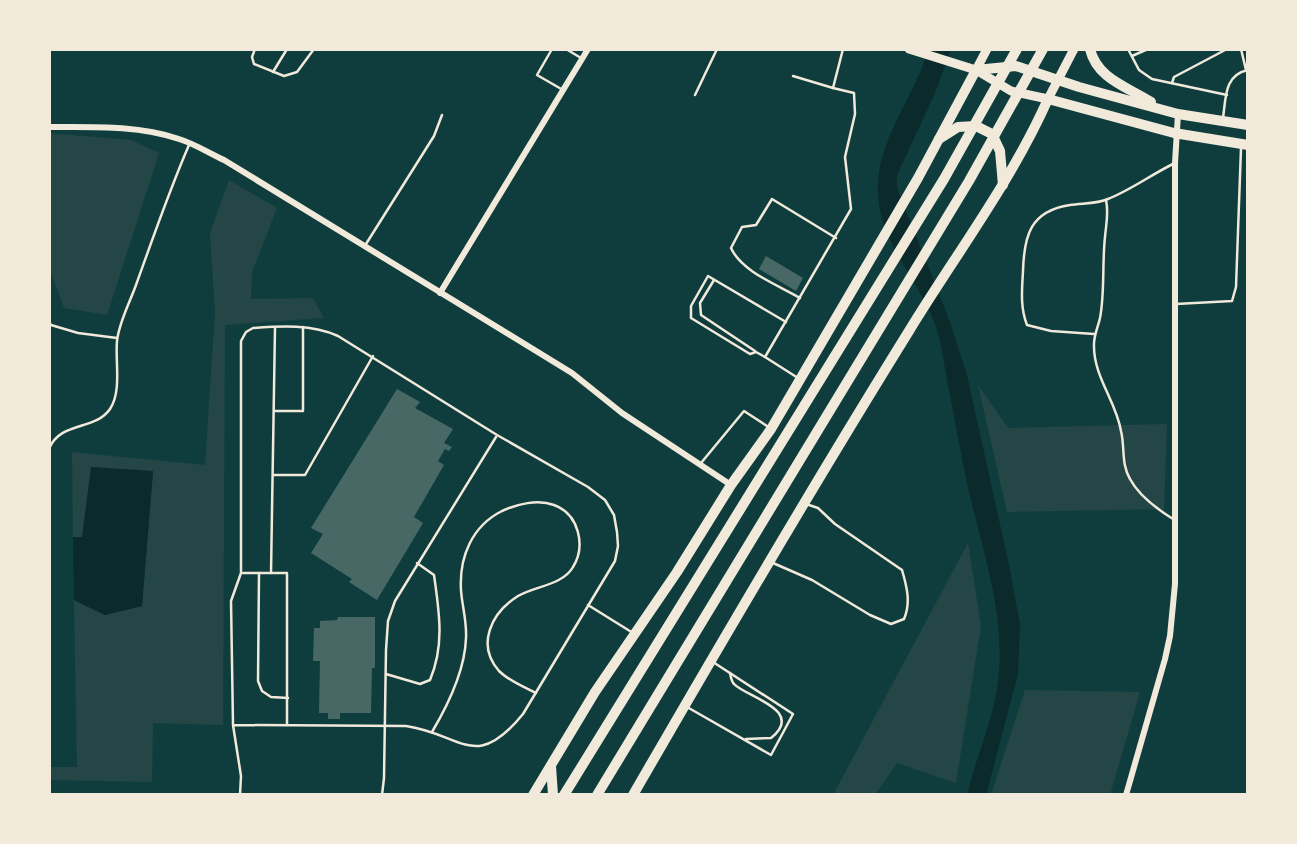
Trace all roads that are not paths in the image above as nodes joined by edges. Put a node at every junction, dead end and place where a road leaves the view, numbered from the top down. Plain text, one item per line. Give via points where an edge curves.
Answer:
1 (255, 49) edge
2 (287, 49) edge
3 (314, 49) edge
4 (552, 49) edge
5 (566, 49) edge
6 (588, 49) edge
7 (718, 49) edge
8 (843, 49) edge
9 (987, 49) edge
10 (1017, 49) edge
11 (1043, 49) edge
12 (1074, 49) edge
13 (1090, 49) edge
14 (1128, 49) edge
15 (1148, 49) edge
16 (1227, 49) edge
17 (1241, 49) edge
18 (911, 50) edge
19 (1131, 57) junction
20 (583, 58) junction
21 (976, 70) junction
22 (1247, 70) edge
23 (273, 72) junction
24 (793, 76) dead end
25 (1057, 79) junction
26 (1172, 83) junction
27 (833, 88) junction
28 (564, 90) junction
29 (695, 95) dead end
30 (1227, 95) junction
31 (1048, 99) junction
32 (1160, 108) junction
33 (1178, 114) junction
34 (442, 115) dead end
35 (1222, 122) junction
36 (1248, 125) edge
37 (49, 127) edge
38 (1177, 133) junction
39 (938, 140) junction
40 (190, 144) junction
41 (1245, 145) edge
42 (1175, 163) junction
43 (1003, 186) junction
44 (1106, 200) junction
45 (836, 237) junction
46 (364, 247) junction
47 (714, 280) junction
48 (440, 292) junction
49 (800, 298) junction
50 (1176, 304) junction
51 (49, 322) edge
52 (786, 322) junction
53 (275, 327) junction
54 (303, 327) junction
55 (1095, 334) junction
56 (117, 338) junction
57 (756, 352) junction
58 (373, 356) junction
59 (765, 357) junction
60 (799, 379) junction
61 (274, 411) junction
62 (771, 429) junction
63 (497, 435) junction
64 (49, 449) edge
65 (699, 466) junction
66 (272, 475) junction
67 (731, 485) junction
68 (802, 503) junction
69 (1175, 521) junction
70 (770, 561) junction
71 (417, 563) junction
72 (241, 573) junction
73 (259, 573) junction
74 (271, 573) junction
75 (589, 605) junction
76 (635, 634) junction
77 (710, 660) junction
78 (730, 673) junction
79 (386, 674) junction
80 (536, 693) junction
81 (288, 698) junction
82 (684, 705) junction
83 (233, 725) junction
84 (287, 725) junction
85 (385, 726) junction
86 (432, 732) junction
87 (743, 739) junction
88 (551, 766) junction
89 (240, 795) edge
90 (382, 795) edge
91 (533, 795) edge
92 (553, 795) edge
93 (565, 795) edge
94 (597, 795) edge
95 (633, 795) edge
96 (1126, 795) edge

1 - 23 lane via 254,64
2 - 23 lane
3 - 23 lane via 297,72 284,76
4 - 28 lane via 537,75
5 - 20 lane
6 - 20 street
7 - 29 lane
8 - 27 lane
9 - 21 main road
10 - 93 highway via 944,179
11 - 94 highway via 891,312
12 - 25 main road
13 - 32 highway via 1101,71
14 - 19 lane
15 - 19 lane
16 - 26 lane via 1174,77
17 - 22 lane
18 - 21 main road
19 - 26 lane via 1145,75
20 - 28 street
21 - 25 highway via 1016,66
21 - 31 main road via 1011,90
21 - 39 highway
22 - 30 lane via 1234,74
24 - 27 lane
25 - 31 main road
25 - 32 highway
26 - 30 lane
27 - 45 lane via 854,93 855,114 845,157 851,209
28 - 48 street
30 - 35 lane
31 - 38 highway
31 - 43 highway
32 - 33 highway
33 - 35 highway
33 - 38 street
34 - 46 lane via 434,136
35 - 36 highway
37 - 40 street via 157,133
38 - 41 highway
38 - 42 street
39 - 43 highway via 958,127 976,126 992,134 1000,151
39 - 60 highway
40 - 46 street via 224,160
40 - 56 lane
41 - 50 lane via 1232,302
42 - 44 lane
42 - 50 street
43 - 68 highway
44 - 55 lane via 1109,214 1102,300
44 - 55 lane via 1066,205 1036,219 1023,252 1021,312 1027,325
45 - 49 lane
45 - 49 lane via 772,199 756,225 742,227 731,248 736,258
46 - 48 street
47 - 52 lane
47 - 57 lane via 700,303 701,315
47 - 57 lane via 708,276 691,306 691,318 750,354
48 - 65 street via 572,373
49 - 52 lane
50 - 69 street
51 - 56 lane
52 - 59 lane
53 - 54 lane
53 - 61 lane
53 - 72 lane via 253,328 241,341
54 - 58 lane via 324,329
54 - 61 lane via 303,411
55 - 69 lane via 1095,357 1118,418 1126,470 1140,493
56 - 64 lane via 116,393 109,410 96,420 66,429
57 - 59 lane
58 - 63 lane
58 - 66 lane via 305,475
59 - 60 lane
60 - 62 highway
61 - 66 lane
62 - 65 lane via 744,411
62 - 67 highway
63 - 71 lane
63 - 75 lane via 588,487 605,500 614,515 615,561
65 - 67 street
66 - 74 lane
67 - 76 highway
68 - 70 highway
68 - 70 lane via 818,508 902,570 908,599 904,619 891,624 870,615
69 - 96 street via 1170,636
70 - 77 highway
71 - 79 lane via 388,621
71 - 79 lane via 434,575 440,638 437,664 430,680 420,684
72 - 73 lane
72 - 83 lane via 231,601
73 - 74 lane
73 - 81 lane via 258,681 271,697
74 - 81 lane via 287,573
75 - 76 lane
75 - 80 lane
76 - 88 highway
77 - 78 lane
77 - 82 highway
78 - 87 lane via 734,684 777,710 780,717 781,725 771,738
78 - 87 lane via 793,714 771,755
79 - 85 lane
80 - 86 lane via 508,733 493,743 461,746
80 - 86 lane via 501,673 486,644 499,613 516,597 557,581 578,559 581,544 569,516 555,505 535,502 492,516 466,549 461,592 466,640 454,687
81 - 84 lane
82 - 87 lane
82 - 95 highway
83 - 84 lane
83 - 89 lane
84 - 85 lane
85 - 86 lane
85 - 90 lane
88 - 91 highway
88 - 92 highway

